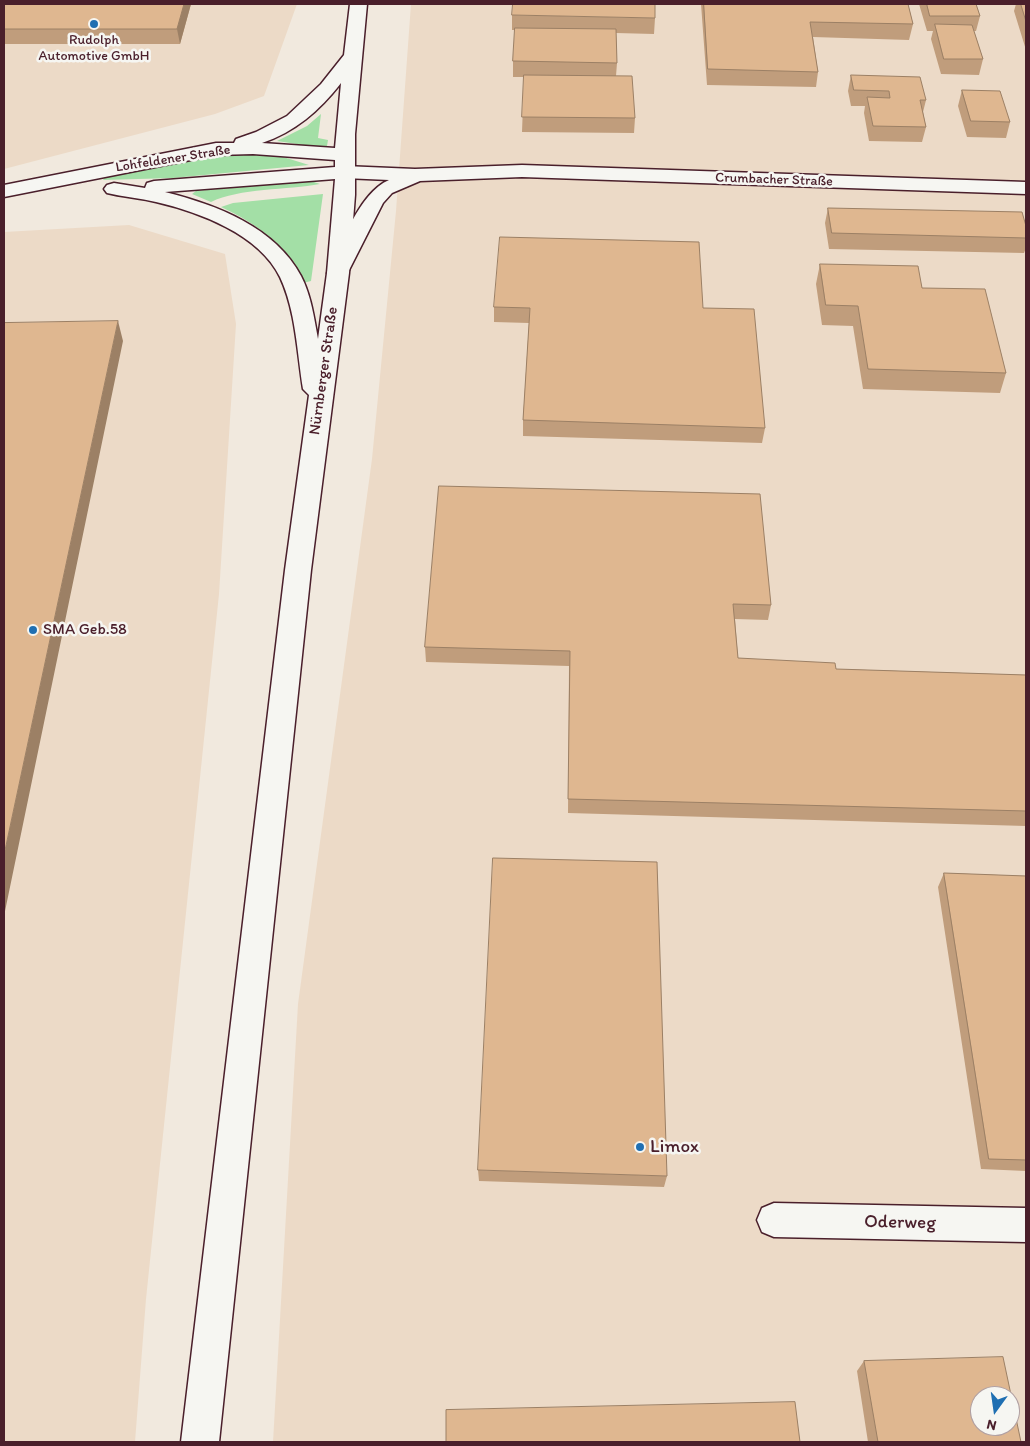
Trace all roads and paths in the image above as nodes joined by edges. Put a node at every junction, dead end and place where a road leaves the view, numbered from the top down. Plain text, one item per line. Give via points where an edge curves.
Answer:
1 (358, 4) edge
2 (351, 58) junction
3 (216, 149) junction
4 (345, 164) junction
5 (522, 171) junction
6 (415, 175) junction
7 (1026, 188) edge
8 (114, 189) junction
9 (4, 191) edge
10 (4, 196) edge
11 (338, 273) junction
12 (318, 412) junction
13 (774, 1220) dead end
14 (1026, 1225) edge
15 (200, 1442) edge

1 - 2 main road, Nürnberger Straße
2 - 3 main road via 312,106 288,125 261,138
2 - 4 main road, Nürnberger Straße
3 - 4 main road, Lohfeldener Straße via 253,148
3 - 9 main road, Lohfeldener Straße
4 - 5 main road, Crumbacher Straße via 472,164
4 - 6 main road, Crumbacher Straße
4 - 8 main road, Lohfeldener Straße
4 - 11 main road, Nürnberger Straße
5 - 6 main road, Crumbacher Straße
5 - 7 main road, Crumbacher Straße
6 - 11 main road via 385,189 374,200
8 - 10 main road, Lohfeldener Straße
8 - 12 main road via 146,192 207,211 246,232 276,256 290,276 298,301
11 - 12 main road, Nürnberger Straße
12 - 15 main road, Nürnberger Straße
13 - 14 main road, Oderweg

